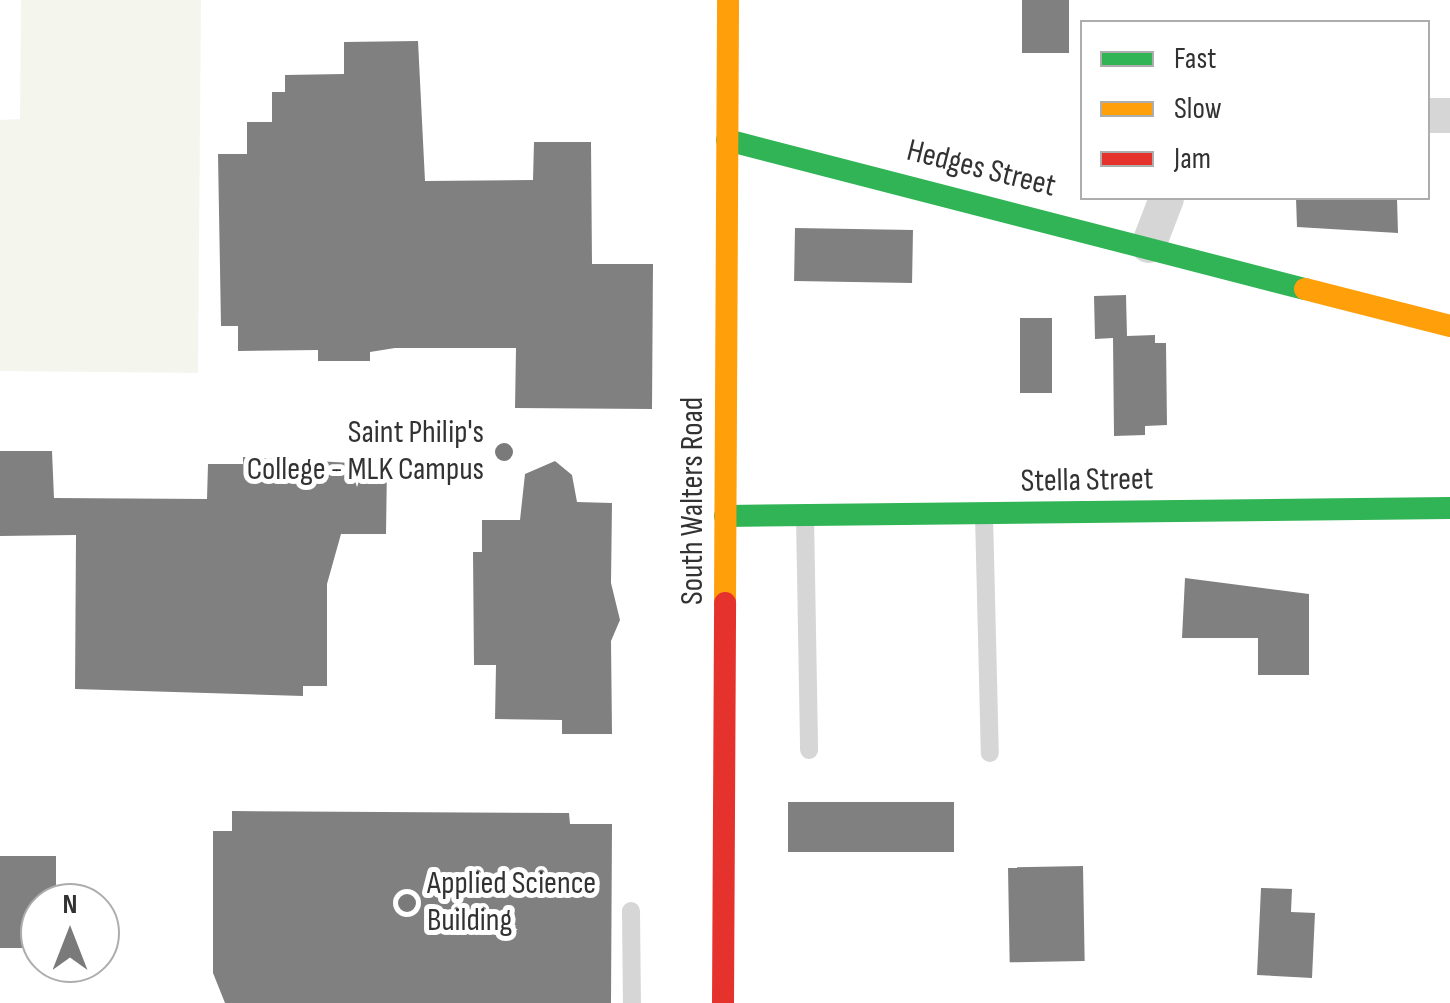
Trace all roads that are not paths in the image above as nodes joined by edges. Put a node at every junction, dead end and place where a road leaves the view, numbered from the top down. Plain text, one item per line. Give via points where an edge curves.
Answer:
1 (728, 0) edge
2 (727, 140) junction
3 (1165, 200) edge
4 (1148, 244) junction
5 (1450, 326) edge
6 (1450, 508) edge
7 (984, 515) junction
8 (725, 516) junction
9 (806, 516) junction
10 (808, 750) dead end
11 (990, 754) dead end
12 (632, 910) dead end
13 (632, 1003) edge
14 (723, 1003) edge

1 - 2 street, South Walters Road
2 - 4 street, Hedges Street
2 - 8 street, South Walters Road
3 - 4 street
4 - 5 street, Hedges Street
6 - 7 street, Stella Street
7 - 9 street, Stella Street
7 - 11 lane
8 - 9 street, Stella Street
8 - 14 street, South Walters Road
9 - 10 lane
12 - 13 lane

